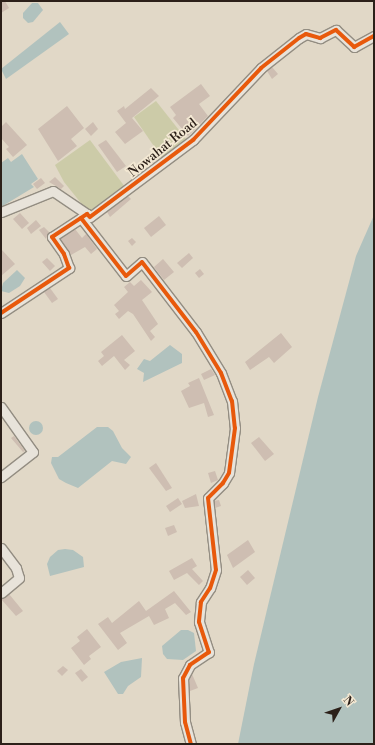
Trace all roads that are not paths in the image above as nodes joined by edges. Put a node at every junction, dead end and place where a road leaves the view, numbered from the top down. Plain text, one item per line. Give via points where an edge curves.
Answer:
1 (374, 36) edge
2 (1, 212) edge
3 (84, 216) junction
4 (1, 313) edge
5 (1, 407) edge
6 (1, 477) edge
7 (1, 548) edge
8 (1, 593) edge
9 (191, 744) edge

1 - 3 street, Nowahat Road via 354,47 336,30 320,38 306,34 299,38 261,68 193,140 90,217
2 - 3 street via 53,191
3 - 4 street, Nowahat Road via 52,237 64,254 69,268
3 - 9 street via 126,276 142,262 196,332 221,372 232,401 235,428 230,473 224,483 208,498 216,570 210,588 201,602 199,622 209,652 190,665 183,678 185,722
5 - 6 street via 33,452
7 - 8 street via 16,568 19,578

